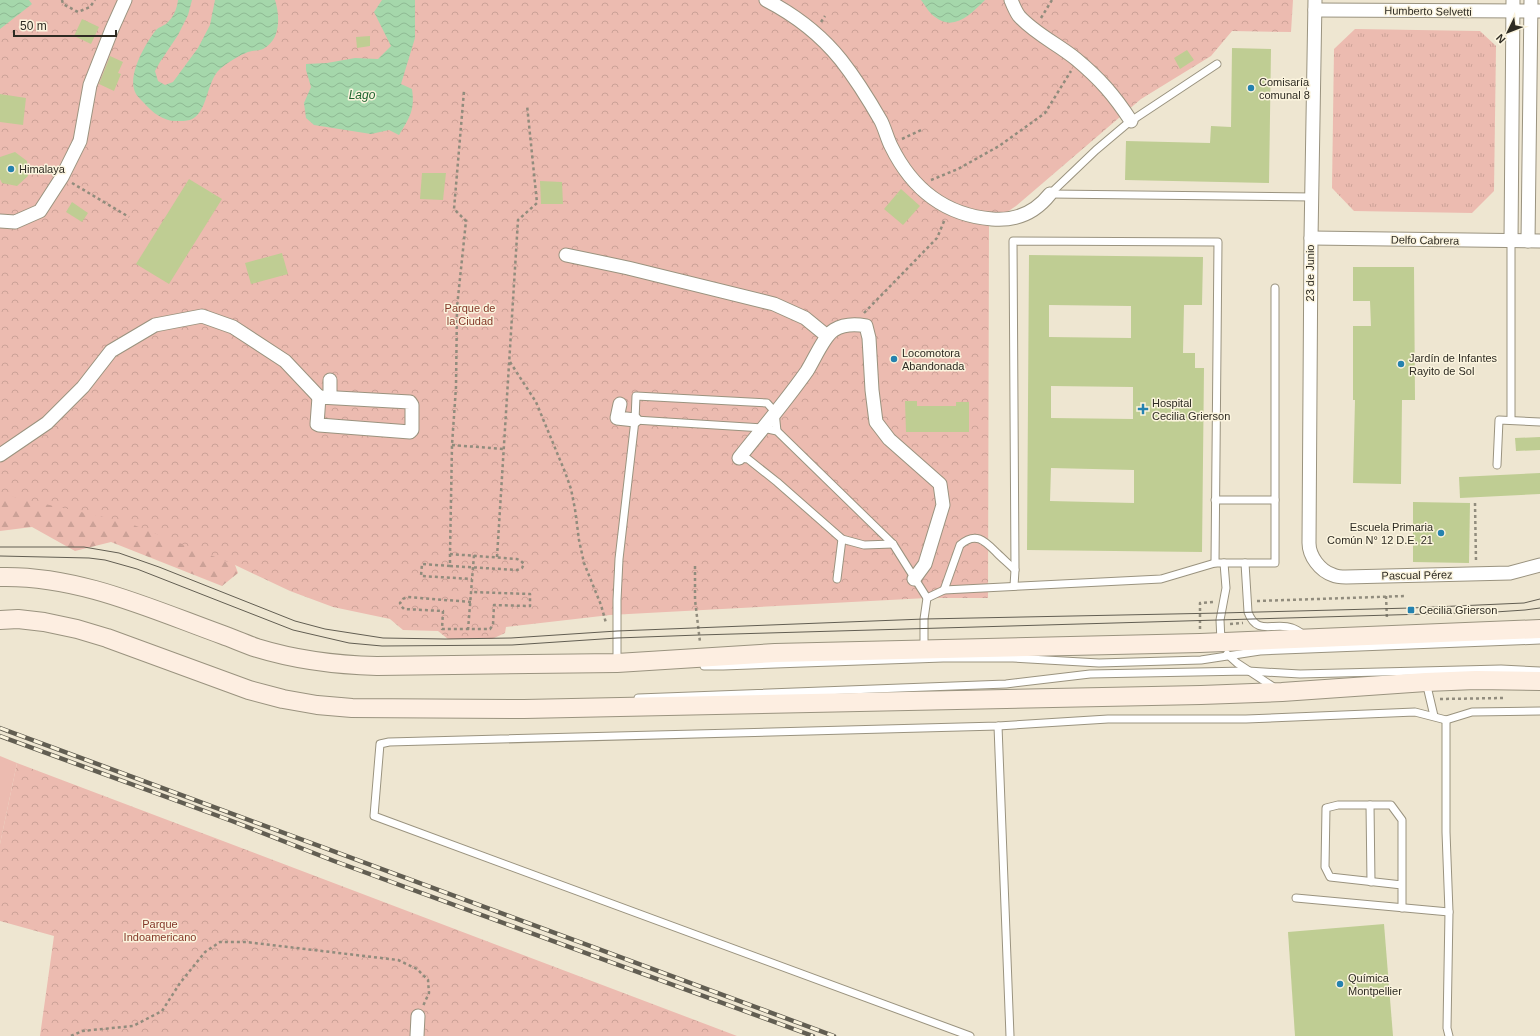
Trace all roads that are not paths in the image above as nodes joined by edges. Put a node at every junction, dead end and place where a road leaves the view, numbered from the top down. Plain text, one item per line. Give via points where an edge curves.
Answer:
1 (126, 0) edge
2 (766, 0) edge
3 (1011, 0) edge
4 (1315, 5) edge
5 (1513, 6) edge
6 (1534, 8) edge
7 (1216, 64) dead end
8 (1131, 121) junction
9 (1050, 194) junction
10 (1312, 197) junction
11 (0, 222) edge
12 (1311, 238) junction
13 (1511, 241) junction
14 (1534, 241) edge
15 (566, 255) dead end
16 (1274, 288) dead end
17 (827, 336) junction
18 (330, 380) dead end
19 (325, 397) junction
20 (620, 404) dead end
21 (775, 412) junction
22 (635, 420) junction
23 (1511, 420) junction
24 (1540, 422) edge
25 (763, 428) junction
26 (777, 431) junction
27 (0, 455) edge
28 (740, 458) joint
29 (1497, 465) dead end
30 (1215, 500) junction
31 (1275, 500) junction
32 (842, 539) junction
33 (893, 544) junction
34 (1310, 546) joint
35 (1215, 563) junction
36 (1224, 563) junction
37 (1245, 563) junction
38 (1540, 565) edge
39 (1015, 570) junction
40 (0, 577) edge
41 (837, 579) dead end
42 (914, 579) junction
43 (1014, 586) junction
44 (944, 590) junction
45 (927, 598) junction
46 (0, 620) edge
47 (1540, 629) edge
48 (1309, 638) junction
49 (1540, 640) edge
50 (924, 648) junction
51 (1224, 649) junction
52 (617, 663) junction
53 (1248, 671) junction
54 (1540, 671) edge
55 (1540, 681) edge
56 (1426, 682) junction
57 (1282, 692) junction
58 (627, 699) dead end
59 (619, 700) dead end
60 (524, 709) junction
61 (1540, 711) edge
62 (1434, 716) junction
63 (1446, 720) junction
64 (998, 726) junction
65 (1370, 805) junction
66 (1371, 882) junction
67 (1402, 885) junction
68 (1296, 898) dead end
69 (1402, 908) junction
70 (1449, 912) junction
71 (418, 1016) road end
72 (417, 1036) edge
73 (970, 1036) edge
74 (1010, 1036) edge
75 (1449, 1036) edge

1 - 11 street via 90,85 80,141 62,177 40,211 15,222
2 - 9 street via 807,25 840,59 866,95 891,144 917,186 938,202 983,218 1011,218 1031,212
3 - 8 street via 1019,16 1101,80
4 - 5 street, Humberto Selvetti
4 - 10 street, 23 de Junio
5 - 6 street, Humberto Selvetti
5 - 13 street
6 - 14 street
7 - 8 lane
8 - 9 lane
9 - 10 lane
10 - 12 street, 23 de Junio
12 - 13 street, Delfo Cabrera
12 - 34 street, 23 de Junio
13 - 14 street, Delfo Cabrera
13 - 23 lane
15 - 17 street via 774,304 805,318
16 - 31 lane
17 - 21 street via 807,370
17 - 42 street via 843,326 866,326 876,422 889,439 940,484 943,505 925,564
18 - 19 street
19 - 19 street via 317,424 319,425 410,432 412,430 410,402
19 - 27 street via 285,361 233,327 202,316 155,325 111,351 83,386 47,423
20 - 22 street via 617,418
21 - 22 lane via 768,403 636,396
21 - 25 street
21 - 26 lane
22 - 25 lane
22 - 52 lane via 619,559 616,600
23 - 24 lane
23 - 29 lane via 1499,420
25 - 26 lane
25 - 28 street
26 - 33 lane
28 - 32 lane via 748,459 771,477
30 - 31 lane
30 - 35 lane
30 - 39 lane via 1218,242 1013,241
31 - 37 lane via 1275,563
32 - 33 lane via 864,544
32 - 41 lane
33 - 42 lane
34 - 38 street, Pascual Pérez via 1314,560 1322,570 1346,577 1510,573
35 - 36 lane
35 - 43 lane via 1161,579
36 - 37 lane
36 - 51 lane via 1226,588 1220,620
37 - 48 lane via 1250,619 1258,626 1292,627
39 - 43 lane
39 - 44 lane via 983,540 966,540 960,544
40 - 52 main road via 38,578 94,590 255,647 292,657 341,665
42 - 45 lane
43 - 44 lane
44 - 45 lane
45 - 50 lane
46 - 60 main road via 44,622 77,629 249,690 317,705 399,710
47 - 48 main road
48 - 51 main road
49 - 51 lane via 1260,650
50 - 51 main road
50 - 52 main road via 775,652
51 - 52 lane via 1201,660 1099,663 1013,658 723,666
51 - 53 lane
53 - 54 lane via 1300,674 1501,669
53 - 57 lane
53 - 58 lane via 1090,674 1006,684
55 - 56 main road
56 - 57 main road
56 - 62 lane
57 - 60 main road
59 - 60 lane
61 - 63 lane via 1472,712
62 - 63 lane
62 - 64 lane via 1415,712 1246,720 1108,718
63 - 70 lane
64 - 73 lane via 380,744 374,816
64 - 74 lane
65 - 66 lane
65 - 66 lane via 1338,805 1326,808 1325,867 1330,877
65 - 67 lane via 1391,805 1402,820
66 - 67 lane
67 - 69 lane
68 - 69 lane
69 - 70 lane
70 - 75 lane
71 - 72 street

